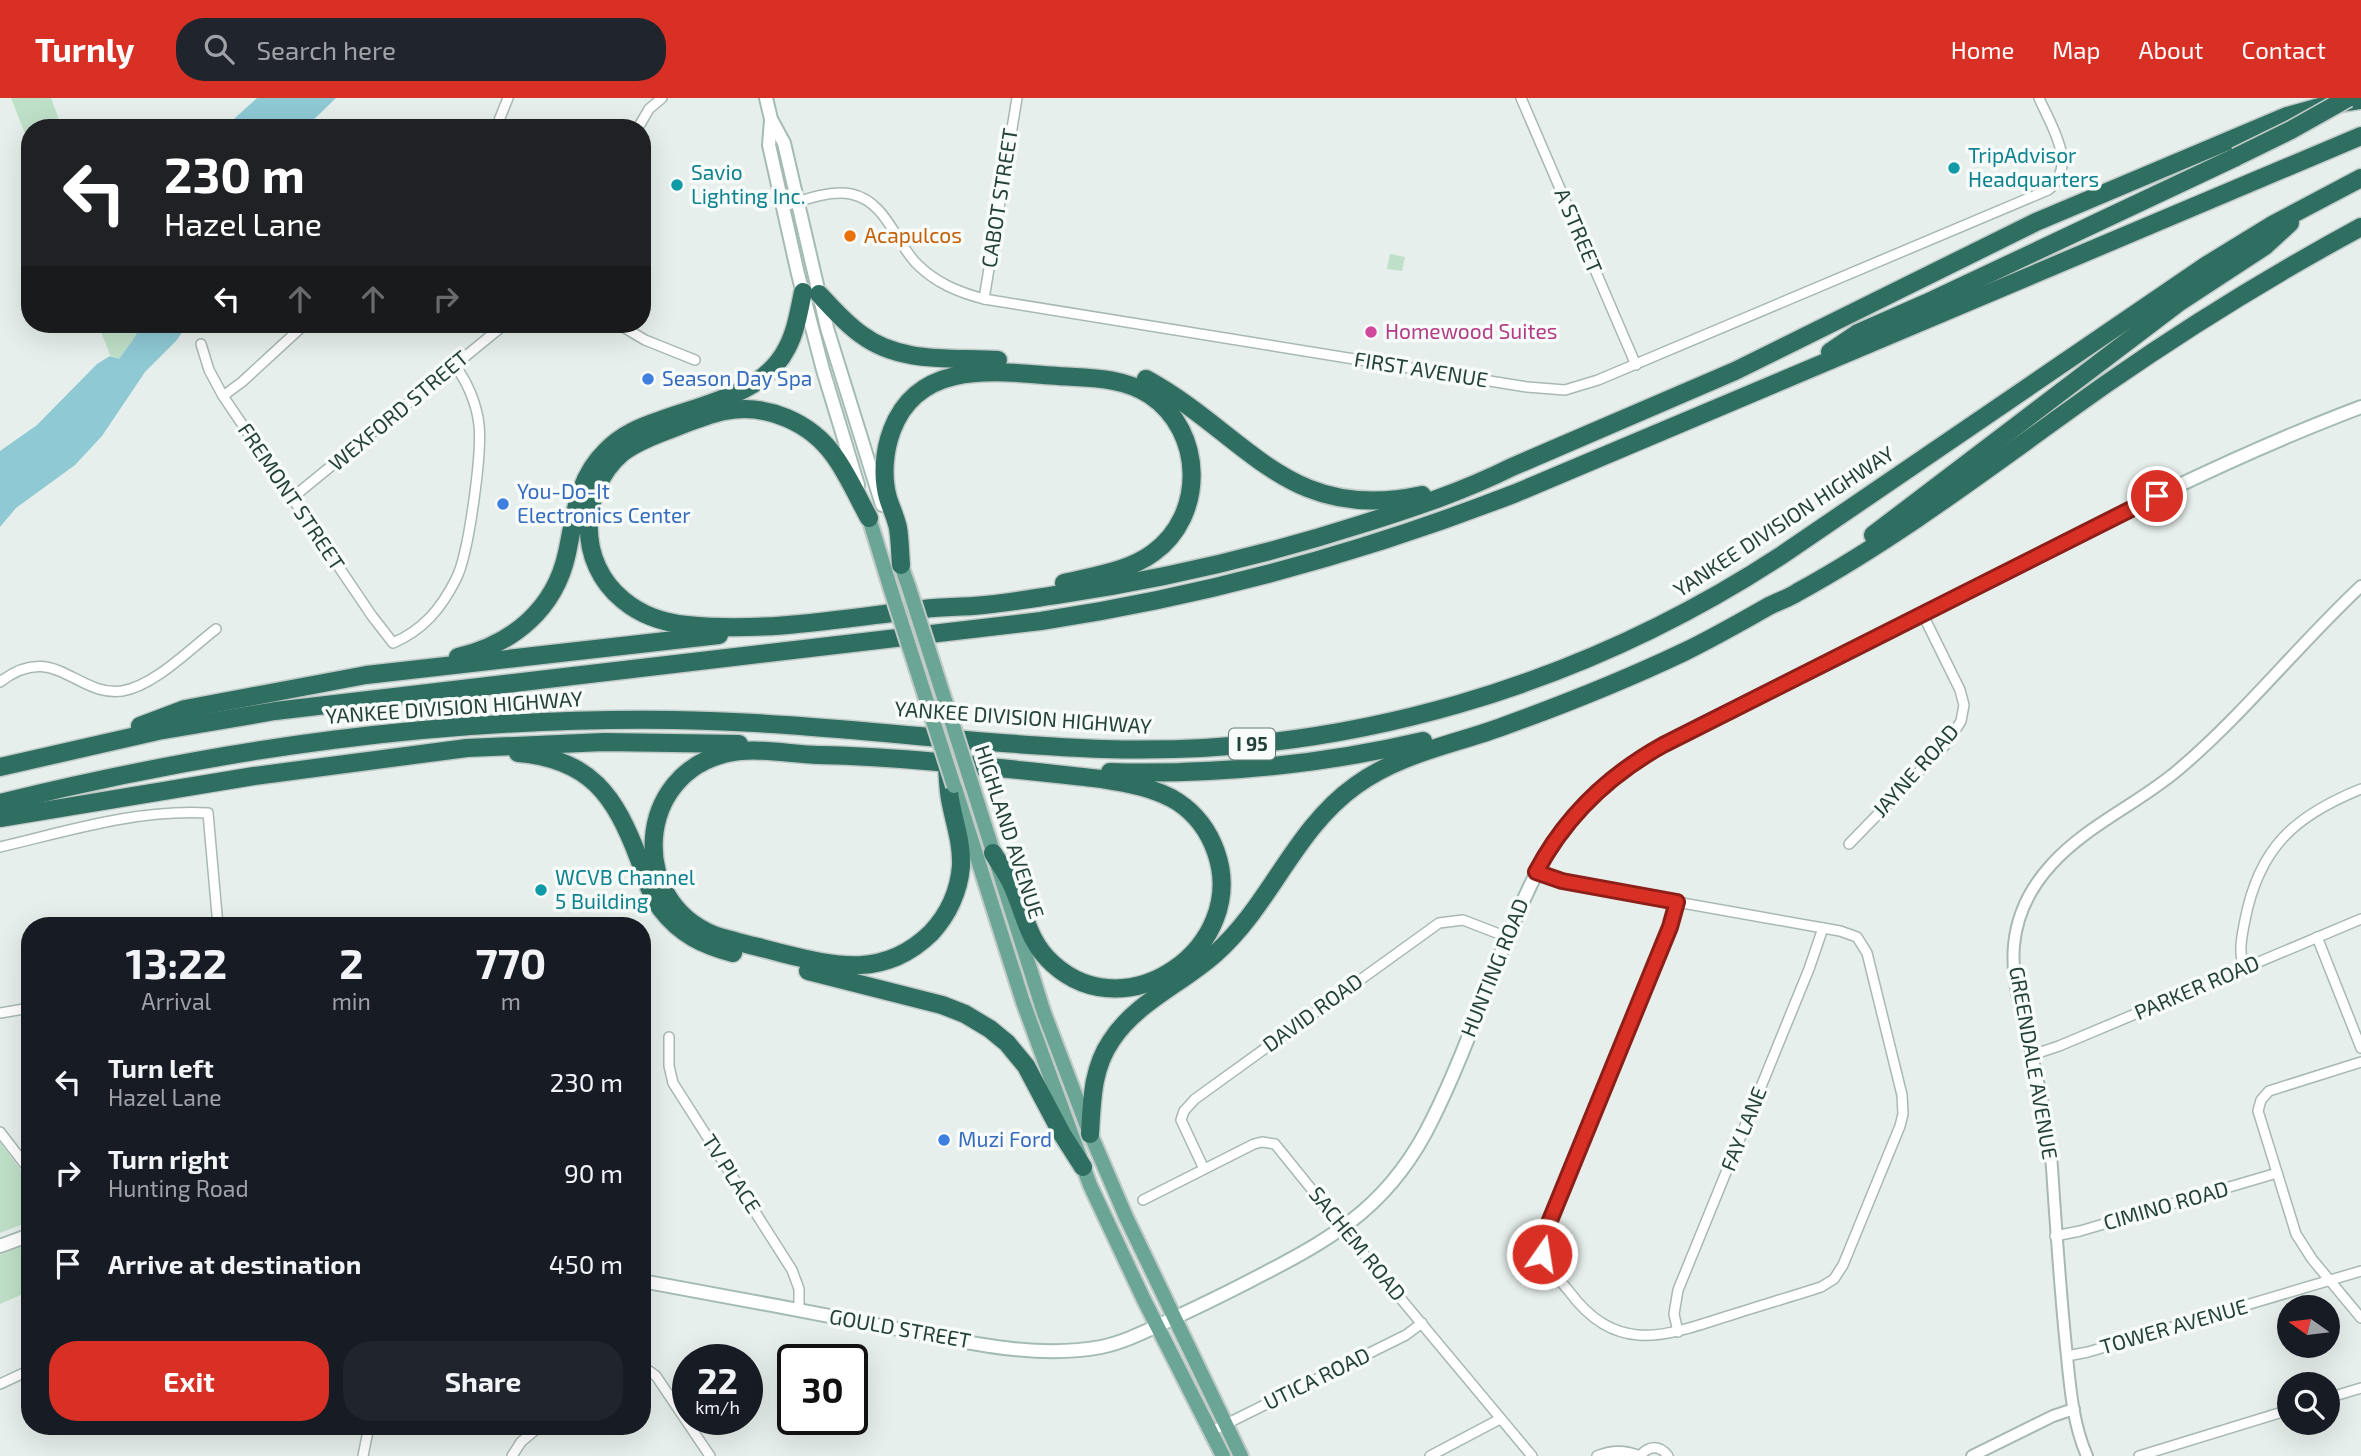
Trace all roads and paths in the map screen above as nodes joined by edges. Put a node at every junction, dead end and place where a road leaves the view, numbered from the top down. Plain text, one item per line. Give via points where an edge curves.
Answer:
1 (508, 98) edge
2 (662, 98) edge
3 (766, 98) edge
4 (1017, 98) edge
5 (1521, 98) edge
6 (2039, 98) edge
7 (2348, 98) edge
8 (2361, 100) edge
9 (500, 119) edge
10 (643, 119) edge
11 (771, 119) junction
12 (2361, 136) edge
13 (2361, 178) edge
14 (797, 202) junction
15 (2308, 205) junction
16 (782, 207) junction
17 (2361, 227) edge
18 (811, 293) junction
19 (984, 299) junction
20 (294, 333) edge
21 (494, 333) edge
22 (634, 333) edge
23 (201, 344) dead end
24 (695, 360) dead end
25 (454, 365) junction
26 (1636, 365) junction
27 (1796, 375) junction
28 (223, 396) junction
29 (2361, 407) edge
30 (1512, 467) junction
31 (292, 498) junction
32 (869, 518) junction
33 (901, 565) junction
34 (2361, 586) edge
35 (1772, 605) junction
36 (937, 607) junction
37 (1923, 615) junction
38 (781, 625) junction
39 (216, 629) dead end
40 (401, 670) junction
41 (0, 682) edge
42 (1538, 712) junction
43 (93, 745) junction
44 (430, 754) junction
45 (843, 754) junction
46 (947, 765) joint
47 (0, 767) edge
48 (1000, 768) junction
49 (952, 786) junction
50 (2361, 789) edge
51 (0, 803) edge
52 (0, 818) edge
53 (1849, 845) dead end
54 (0, 847) edge
55 (993, 853) junction
56 (1536, 872) junction
57 (1677, 902) junction
58 (217, 917) edge
59 (2361, 919) edge
60 (1823, 928) junction
61 (1507, 937) junction
62 (2316, 937) junction
63 (2244, 968) junction
64 (21, 1010) edge
65 (0, 1013) edge
66 (669, 1037) dead end
67 (2361, 1048) edge
68 (2032, 1055) junction
69 (2361, 1062) edge
70 (0, 1132) edge
71 (1090, 1134) junction
72 (21, 1159) edge
73 (1083, 1167) junction
74 (1204, 1170) junction
75 (2277, 1173) junction
76 (1143, 1200) dead end
77 (1344, 1228) junction
78 (2055, 1236) junction
79 (21, 1238) edge
80 (0, 1246) edge
81 (2361, 1271) edge
82 (2330, 1281) junction
83 (651, 1283) edge
84 (799, 1310) junction
85 (1175, 1318) junction
86 (2361, 1318) edge
87 (1422, 1323) junction
88 (1157, 1326) junction
89 (1678, 1332) junction
90 (2067, 1356) junction
91 (651, 1372) edge
92 (21, 1374) edge
93 (0, 1384) edge
94 (2361, 1388) edge
95 (2340, 1394) edge
96 (2074, 1409) junction
97 (2277, 1414) edge
98 (1500, 1419) junction
99 (1226, 1424) junction
100 (1210, 1432) junction
101 (367, 1435) edge
102 (529, 1435) edge
103 (1995, 1451) edge
104 (363, 1456) edge
105 (512, 1456) edge
106 (709, 1456) edge
107 (1223, 1456) edge
108 (1241, 1456) edge
109 (1430, 1456) edge
110 (1532, 1456) edge
111 (1597, 1456) edge
112 (1640, 1456) edge
113 (1668, 1456) edge
114 (1972, 1456) edge
115 (2087, 1456) edge
116 (2139, 1456) edge

1 - 9 street
2 - 10 street
3 - 11 main road, HIGHLAND AVENUE
4 - 19 street, CABOT STREET
5 - 26 street, A STREET
6 - 26 street, FIRST AVENUE via 2062,151 2061,175 2053,187
7 - 27 highway, bridge via 2236,157 1858,333
8 - 30 highway via 2287,116 2067,208 1735,371
11 - 14 main road, HIGHLAND AVENUE via 784,143
11 - 16 main road, HIGHLAND AVENUE via 769,145
12 - 27 highway, YANKEE DIVISION HIGHWAY
13 - 15 highway, YANKEE DIVISION HIGHWAY / I 95
14 - 16 street, FIRST AVENUE
14 - 18 main road, HIGHLAND AVENUE
14 - 19 street, FIRST AVENUE via 839,193 866,200 929,274 951,288
15 - 35 highway via 2265,246 2178,303 1868,539
15 - 51 highway, YANKEE DIVISION HIGHWAY / I 95 via 2179,283 1716,597 1572,666 1459,705 1304,738 1165,750 1056,747 712,721 475,725 242,752
16 - 18 main road, HIGHLAND AVENUE
17 - 35 highway via 2177,337 1920,517
18 - 30 highway via 861,335 903,355 1108,368 1138,375 1284,477 1329,495 1362,500 1404,498
18 - 32 main road, HIGHLAND AVENUE via 834,409
18 - 33 main road, HIGHLAND AVENUE
18 - 40 highway via 788,347 764,376 734,393 634,430 597,461 578,495 559,579 532,619 486,648
19 - 26 street, FIRST AVENUE via 1540,389 1581,386
20 - 28 street
21 - 25 street, WEXFORD STREET
22 - 24 street
23 - 28 street, FREMONT STREET
25 - 31 street, WEXFORD STREET
25 - 31 street, FREMONT STREET via 467,386 479,425 478,458 464,556 452,588 429,620 393,643
27 - 43 highway, YANKEE DIVISION HIGHWAY via 1441,522 1206,590 1002,626 275,711
28 - 31 street, FREMONT STREET
29 - 37 main road, HUNTING ROAD via 2191,480
30 - 36 highway via 1415,507 1236,559 1076,592
32 - 38 highway via 822,441 790,419 761,410 724,411 653,436 629,448 609,467 593,496 589,533 595,563 616,594 639,610 673,623
32 - 46 main road, HIGHLAND AVENUE, bridge
33 - 36 highway via 898,528 886,485 888,445 903,409 937,382 981,371 1108,380 1137,387 1167,410 1188,445 1192,481 1181,521 1157,551 1138,562 1083,579
33 - 55 main road, HIGHLAND AVENUE, bridge
34 - 68 street, GREENDALE AVENUE via 2194,756 2075,842 2033,888 2018,921 2013,956
35 - 42 highway via 1650,668
36 - 38 highway
37 - 53 street, JAYNE ROAD via 1960,690 1964,705 1961,721 1944,747
37 - 56 main road, HUNTING ROAD via 1641,758 1581,808
38 - 40 highway
39 - 41 street via 152,679 131,689 104,690 37,667 17,670
40 - 43 highway via 185,709
42 - 48 highway via 1401,746 1291,764 1165,772
42 - 71 highway via 1395,762 1327,810 1228,941 1114,1035 1095,1076
43 - 47 highway, YANKEE DIVISION HIGHWAY
44 - 45 highway via 519,745 648,742 770,746
44 - 52 highway via 274,773
44 - 73 highway via 524,753 589,777 620,814 658,905 698,942 942,1005 977,1021 1021,1059
45 - 48 highway
45 - 49 highway via 727,754 703,763 678,781 660,810 653,851 663,889 682,915 714,935 827,964 869,965 902,954 937,926 955,893 961,847
46 - 49 highway, bridge
48 - 55 highway via 1125,783 1180,803 1199,822 1216,851 1221,879 1217,913 1199,948 1169,973 1132,987 1093,985 1061,970 1039,949 1012,884
49 - 73 main road, HIGHLAND AVENUE
50 - 63 street via 2309,816 2268,854 2246,911 2241,947
54 - 58 street via 122,819 208,813
55 - 71 main road, HIGHLAND AVENUE via 1044,1013
56 - 57 street
56 - 61 main road, HUNTING ROAD
57 - 60 street
57 - 89 street via 1541,1249 1576,1301 1602,1323 1632,1334
59 - 62 street, PARKER ROAD
60 - 89 street, FAY LANE via 1678,1290 1674,1314
60 - 89 street via 1857,937 1867,953 1902,1096 1900,1126 1834,1279
61 - 74 street, DAVID ROAD via 1463,920 1439,923 1195,1099 1181,1120
61 - 77 main road, HUNTING ROAD via 1420,1144 1393,1181
62 - 63 street, PARKER ROAD
62 - 67 street
63 - 68 street, PARKER ROAD
64 - 65 street
66 - 84 street, TV PLACE via 673,1083 792,1270 799,1289
68 - 78 street, GREENDALE AVENUE via 2047,1120
69 - 75 street via 2274,1089 2260,1100 2258,1116
70 - 72 street
71 - 85 main road, HIGHLAND AVENUE
73 - 88 main road, HIGHLAND AVENUE
74 - 76 street, SACHEM ROAD
74 - 77 street, SACHEM ROAD via 1254,1144 1275,1144
75 - 78 street, CIMINO ROAD
75 - 82 street via 2296,1234
77 - 85 main road, HUNTING ROAD
77 - 87 street, SACHEM ROAD
78 - 90 street, GREENDALE AVENUE
79 - 80 main road
81 - 82 street, TOWER AVENUE
82 - 86 street
82 - 90 street, TOWER AVENUE
83 - 84 main road, GOULD STREET
84 - 88 main road, GOULD STREET via 1041,1351 1104,1346
85 - 88 main road, HUNTING ROAD
85 - 99 main road, HIGHLAND AVENUE
87 - 98 street, SACHEM ROAD
87 - 99 street, UTICA ROAD
88 - 100 main road, HIGHLAND AVENUE
90 - 96 street, GREENDALE AVENUE
91 - 106 street
92 - 93 street
94 - 95 street
96 - 103 street via 2053,1416
96 - 115 street, GREENDALE AVENUE
97 - 116 street
98 - 109 street
98 - 110 street, SACHEM ROAD
99 - 100 street, UTICA ROAD
99 - 108 main road, HIGHLAND AVENUE
100 - 107 main road, HIGHLAND AVENUE
101 - 104 street
102 - 105 street
103 - 114 street
111 - 112 street via 1624,1451
112 - 113 street via 1657,1447

